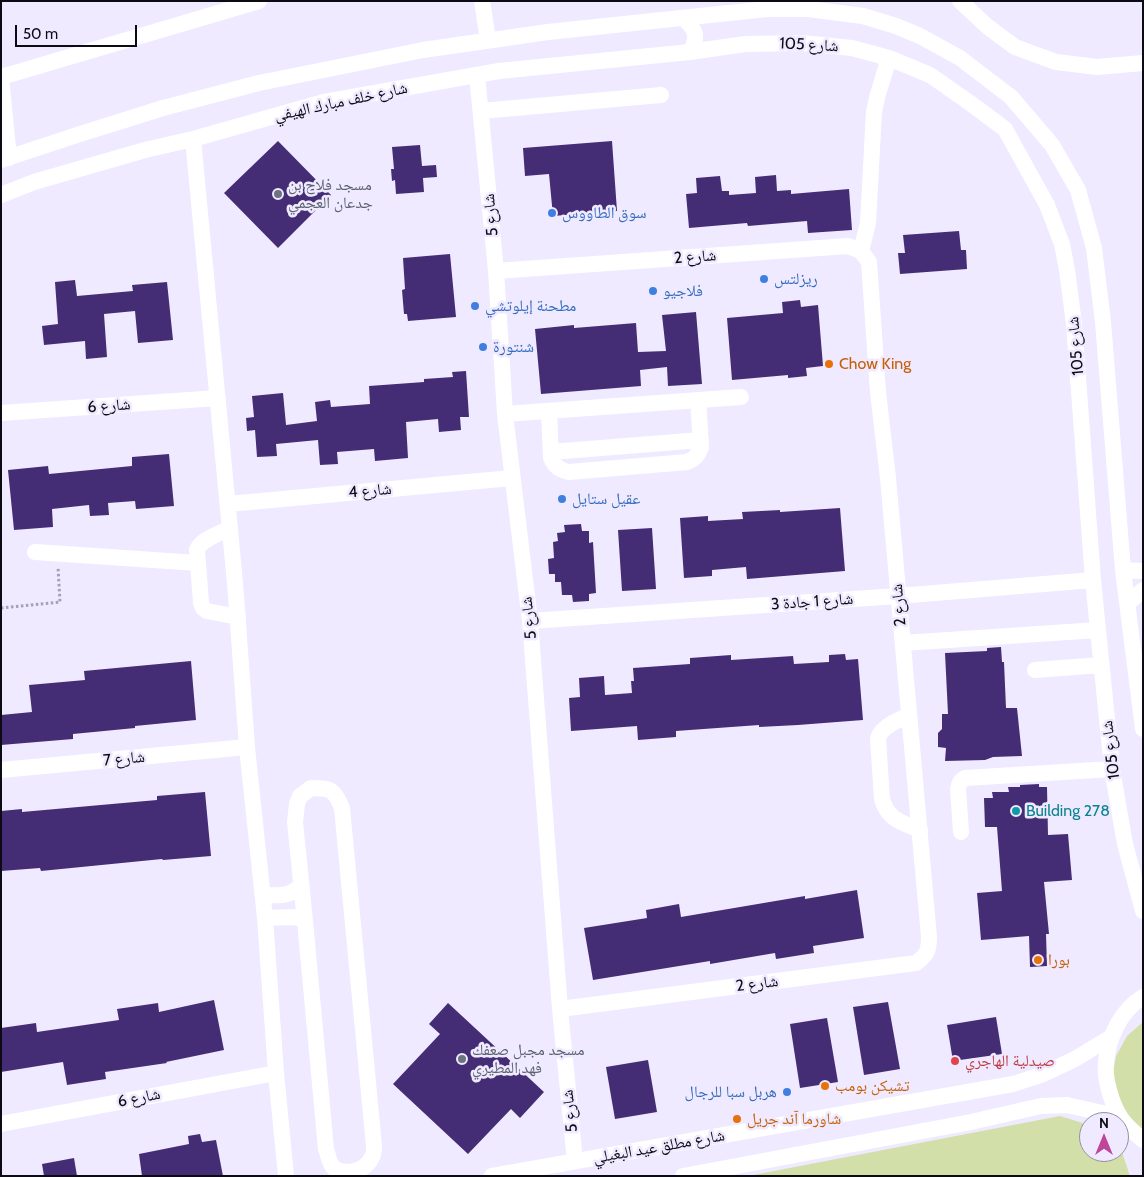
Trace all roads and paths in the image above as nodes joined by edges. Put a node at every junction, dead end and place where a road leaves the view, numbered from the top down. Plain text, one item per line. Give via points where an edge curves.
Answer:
1 (259, 1) edge
2 (482, 1) edge
3 (960, 1) edge
4 (683, 18) junction
5 (488, 40) junction
6 (690, 52) junction
7 (889, 58) junction
8 (1143, 63) edge
9 (477, 75) junction
10 (1, 77) edge
11 (661, 95) dead end
12 (481, 111) junction
13 (193, 139) junction
14 (5, 159) edge
15 (1, 195) edge
16 (862, 252) junction
17 (496, 271) junction
18 (1103, 322) junction
19 (1074, 324) junction
20 (741, 397) dead end
21 (218, 398) junction
22 (698, 400) junction
23 (550, 411) junction
24 (1, 413) edge
25 (505, 414) junction
26 (512, 478) junction
27 (228, 504) junction
28 (230, 528) junction
29 (35, 552) dead end
30 (57, 554) junction
31 (198, 563) junction
32 (1123, 570) junction
33 (1143, 571) edge
34 (1093, 580) junction
35 (1143, 590) edge
36 (898, 596) junction
37 (1128, 603) junction
38 (1, 608) edge
39 (238, 617) junction
40 (530, 621) junction
41 (1098, 630) junction
42 (903, 643) junction
43 (1101, 665) junction
44 (1036, 670) dead end
45 (909, 715) junction
46 (1143, 729) edge
47 (247, 747) junction
48 (1112, 769) junction
49 (1, 770) edge
50 (920, 830) junction
51 (960, 832) dead end
52 (301, 885) junction
53 (263, 895) junction
54 (1143, 911) edge
55 (265, 918) junction
56 (305, 921) junction
57 (1143, 997) edge
58 (560, 1010) junction
59 (1111, 1037) junction
60 (276, 1073) junction
61 (1098, 1112) edge
62 (1118, 1112) edge
63 (1, 1124) edge
64 (1129, 1129) edge
65 (1143, 1140) edge
66 (575, 1161) junction
67 (286, 1176) edge
68 (492, 1176) edge
69 (683, 1176) edge

1 - 10 street
2 - 5 street
3 - 8 street via 1015,47 1056,62 1097,67
4 - 5 street
4 - 6 street via 696,34
4 - 18 street, شارع 105 via 808,8 863,16 896,26 960,58 1011,96 1052,145 1078,190 1094,248
5 - 14 street via 260,83 163,108
6 - 7 street, شارع 105 via 745,44 802,43 852,48
6 - 9 street, شارع خلف مبارك الهيفي
7 - 16 street via 874,111 868,223
7 - 19 street, شارع 105 via 930,75 1005,129 1047,205 1062,244
9 - 12 street, شارع 5
9 - 13 street, شارع خلف مبارك الهيفي via 324,102
10 - 14 street
11 - 12 street
12 - 17 street, شارع 5
13 - 15 street, شارع خلف مبارك الهيفي via 145,150
13 - 21 street
16 - 17 street, شارع 2 via 848,246
16 - 36 street, شارع 2 via 869,262
17 - 25 street, شارع 5
18 - 19 street via 1086,317
18 - 32 street, شارع 105
19 - 34 street, شارع 105
20 - 22 street
21 - 24 street, شارع 6
21 - 27 street
22 - 23 street
22 - 23 street via 701,440 551,452
23 - 25 street
25 - 26 street, شارع 5
26 - 27 street, شارع 4
26 - 40 street, شارع 5
27 - 28 street
28 - 31 street via 199,545
28 - 39 street
29 - 30 street
30 - 31 street
30 - 38 path via 60,602
31 - 39 street via 203,608
32 - 33 street
32 - 37 street, شارع 105
34 - 36 street, شارع 1 جادة 3
34 - 41 street, شارع 105
35 - 37 street
36 - 40 street, شارع 1 جادة 3
36 - 42 street, شارع 2
37 - 46 street, شارع 105
39 - 47 street
40 - 58 street, شارع 5
41 - 42 street
41 - 43 street, شارع 105
42 - 45 street, شارع 2
43 - 44 street
43 - 48 street, شارع 105
45 - 50 street, شارع 2
45 - 50 street via 884,728 878,738 882,799 892,818
47 - 49 street, شارع 7
47 - 53 street
48 - 51 street via 965,778 958,789
48 - 54 street, شارع 105 via 1125,844
50 - 58 street, شارع 2 via 929,947 925,957 916,963
52 - 53 street via 285,895
52 - 56 street
52 - 56 street via 295,822 297,804 300,796 311,788 326,788 337,794 342,808 374,1146 368,1165 356,1172 341,1172 331,1166 326,1149
53 - 55 street
55 - 56 street via 296,917
55 - 60 street
57 - 59 street via 1122,1016
58 - 66 street, شارع 5
59 - 62 street via 1106,1064 1108,1091
59 - 66 street, شارع مطلق عيد البغيلي via 1075,1059 1013,1084
60 - 63 street, شارع 6
60 - 67 street
61 - 69 street, شارع مطلق عيد البغيلي via 1067,1105 1042,1106
64 - 65 street
66 - 68 street, شارع مطلق عيد البغيلي

